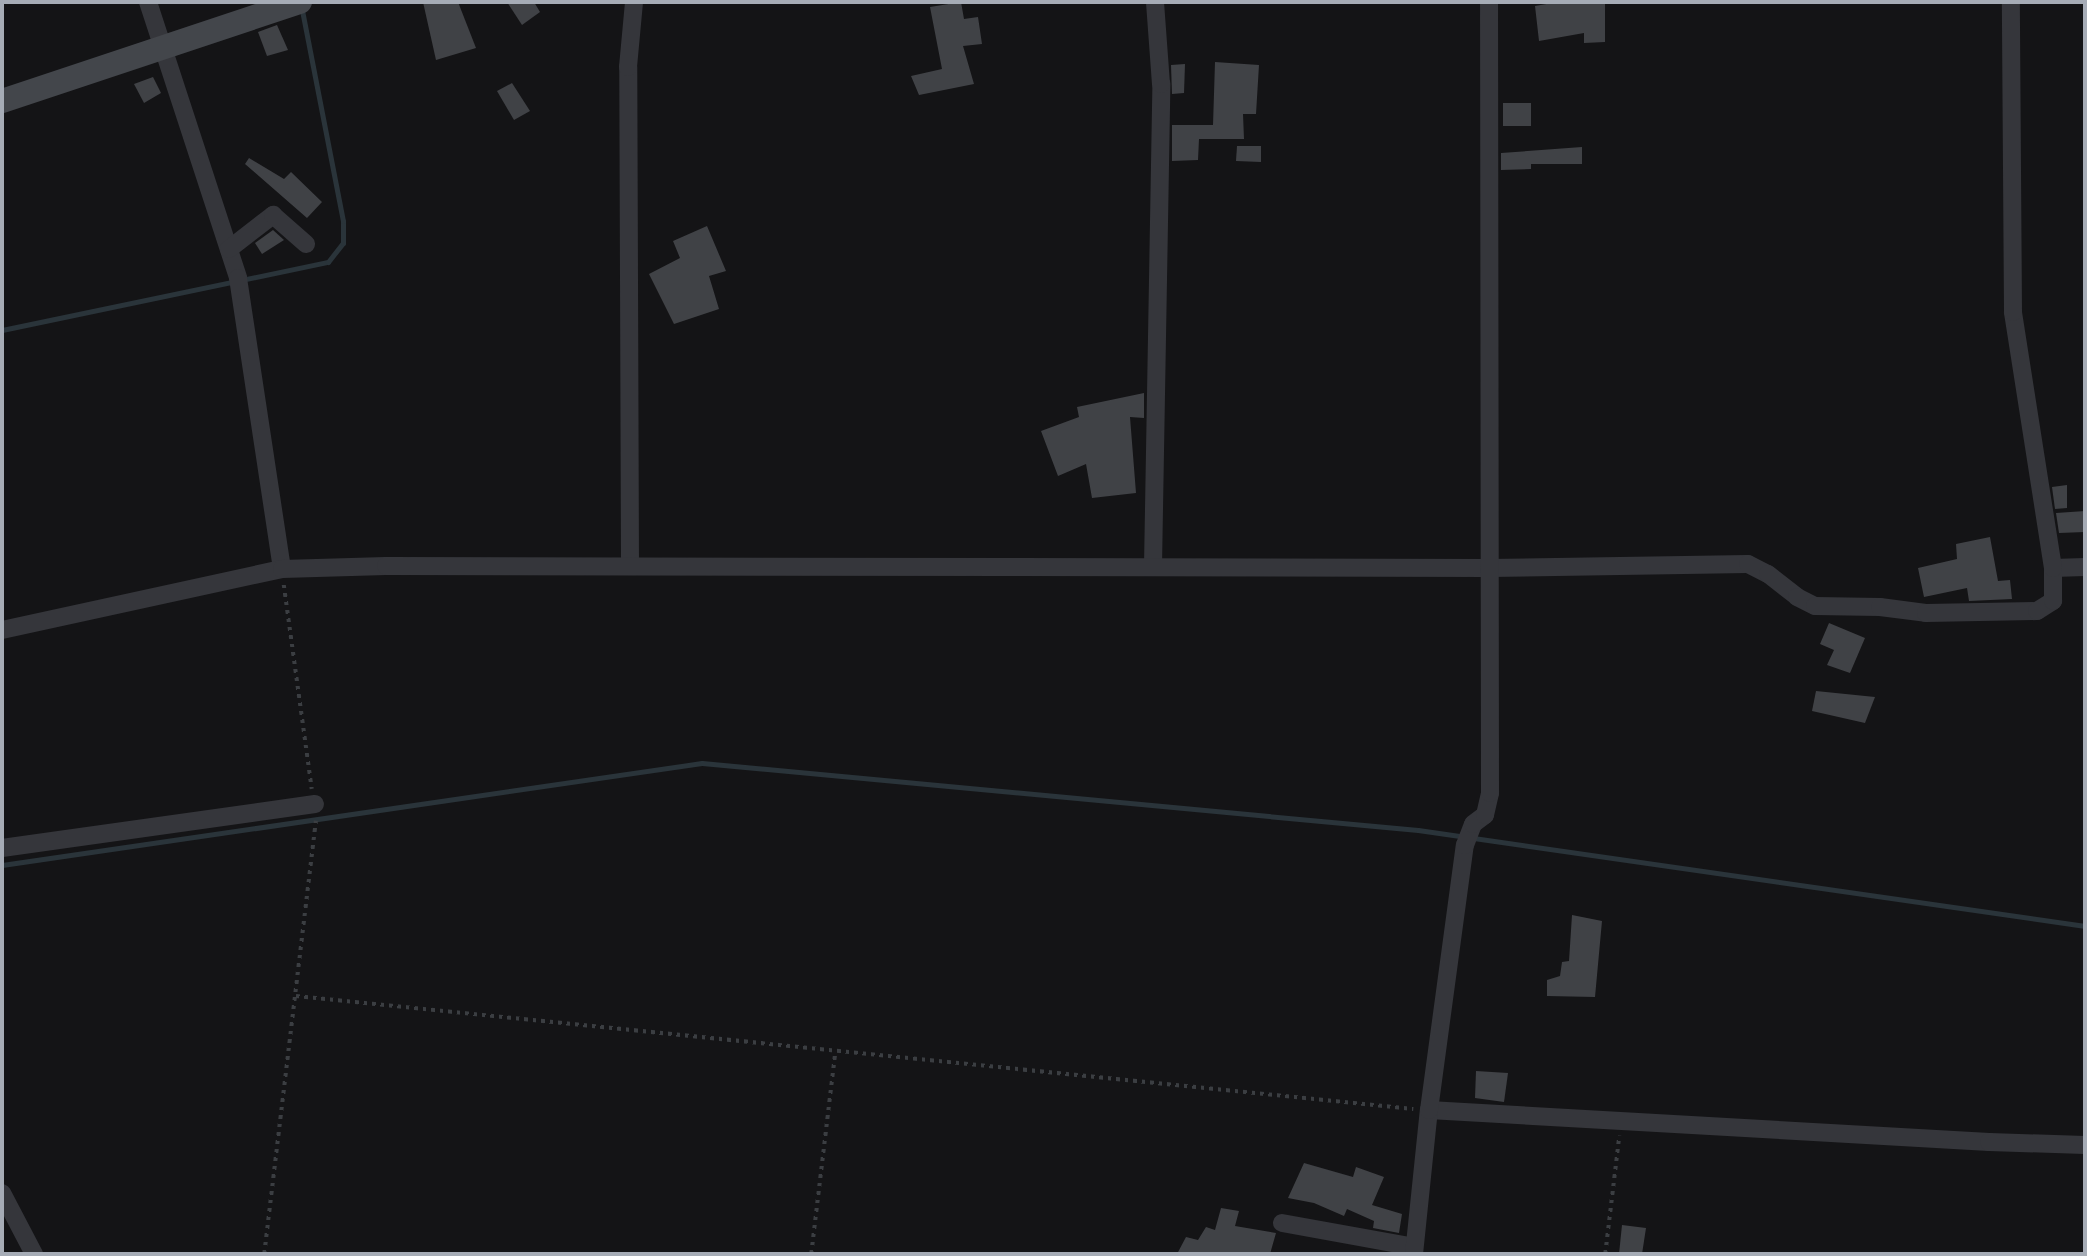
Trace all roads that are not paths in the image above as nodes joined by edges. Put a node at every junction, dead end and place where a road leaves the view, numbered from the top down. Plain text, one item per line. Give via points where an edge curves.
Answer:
1 (148, 2) edge
2 (300, 2) edge
3 (634, 2) edge
4 (1155, 2) edge
5 (1489, 2) edge
6 (2011, 2) edge
7 (165, 47) junction
8 (2, 101) edge
9 (306, 244) dead end
10 (229, 249) junction
11 (630, 566) junction
12 (1153, 566) junction
13 (2085, 567) edge
14 (1489, 568) junction
15 (2053, 568) junction
16 (282, 569) junction
17 (2, 630) edge
18 (315, 804) road end
19 (2, 848) edge
20 (1429, 1110) junction
21 (2085, 1145) edge
22 (2, 1192) edge
23 (1282, 1223) dead end
24 (1414, 1251) edge
25 (34, 1254) edge

1 - 7 street
2 - 7 street
3 - 11 street via 628,67
4 - 12 street via 1161,83
5 - 14 street
6 - 15 street via 2013,312
7 - 8 street
7 - 10 street
9 - 10 street via 273,215
10 - 16 street via 238,278
11 - 12 street
11 - 16 street
12 - 14 street
13 - 15 street
14 - 15 street via 1748,564 1815,606 1926,613 2037,611 2053,601
14 - 20 street via 1490,793 1485,815 1473,824 1465,845
16 - 17 street
18 - 19 street
20 - 21 street
20 - 24 street
22 - 25 street
23 - 24 street

